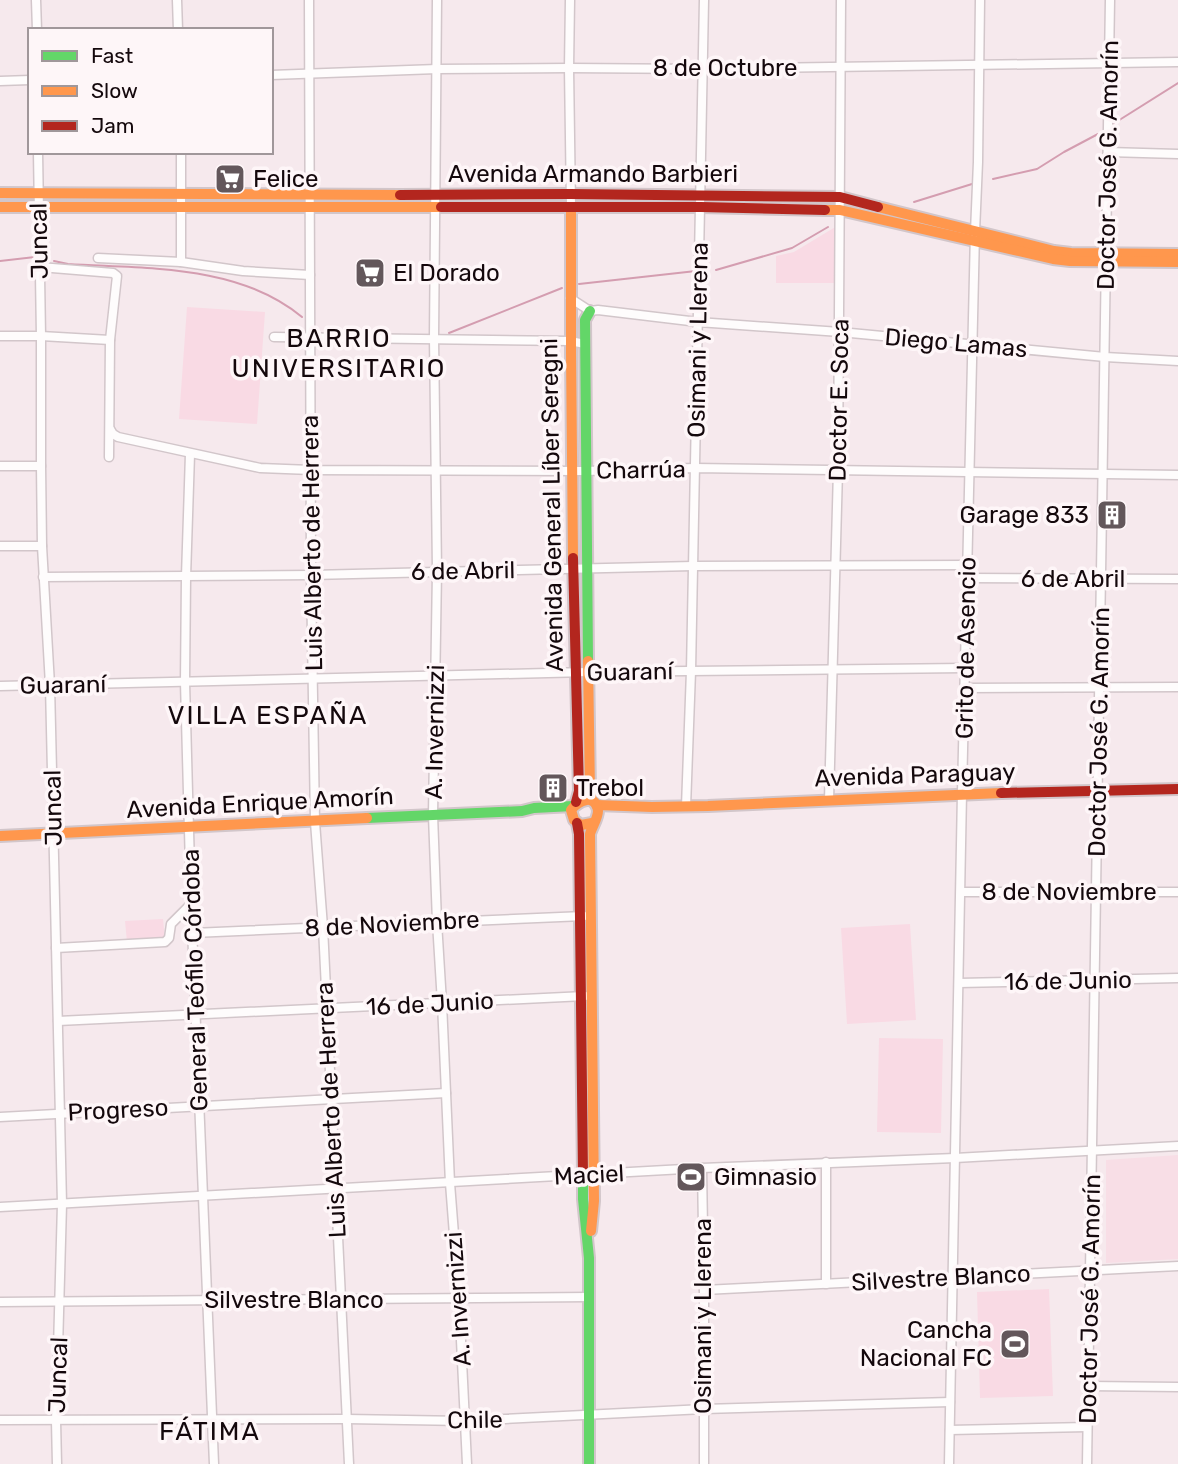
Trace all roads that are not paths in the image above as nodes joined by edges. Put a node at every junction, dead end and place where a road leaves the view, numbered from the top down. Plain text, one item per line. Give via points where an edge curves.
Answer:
1 (37, 0) edge
2 (177, 0) edge
3 (309, 0) edge
4 (437, 0) edge
5 (570, 0) edge
6 (704, 0) edge
7 (841, 0) edge
8 (980, 0) edge
9 (1110, 0) edge
10 (37, 28) edge
11 (178, 28) edge
12 (1178, 62) edge
13 (1109, 63) junction
14 (980, 65) junction
15 (840, 67) junction
16 (569, 68) junction
17 (437, 69) junction
18 (702, 69) junction
19 (273, 75) edge
20 (309, 75) junction
21 (28, 80) edge
22 (0, 81) edge
23 (1108, 152) junction
24 (38, 154) edge
25 (181, 154) edge
26 (1178, 154) edge
27 (0, 193) edge
28 (38, 194) junction
29 (435, 194) junction
30 (570, 194) junction
31 (181, 195) junction
32 (840, 197) junction
33 (310, 201) junction
34 (701, 201) junction
35 (0, 207) edge
36 (38, 207) junction
37 (182, 207) junction
38 (436, 207) junction
39 (571, 207) junction
40 (840, 209) junction
41 (975, 237) junction
42 (1178, 254) edge
43 (1106, 257) junction
44 (98, 258) dead end
45 (181, 262) junction
46 (1178, 262) edge
47 (40, 267) junction
48 (310, 275) junction
49 (570, 298) junction
50 (590, 311) junction
51 (698, 321) junction
52 (840, 332) junction
53 (0, 336) edge
54 (41, 336) junction
55 (274, 337) dead end
56 (310, 338) junction
57 (434, 338) junction
58 (110, 340) junction
59 (570, 341) junction
60 (585, 344) junction
61 (972, 344) junction
62 (1105, 356) junction
63 (1178, 360) edge
64 (110, 429) junction
65 (190, 454) junction
66 (110, 457) dead end
67 (0, 466) edge
68 (41, 466) junction
69 (695, 468) junction
70 (311, 470) junction
71 (838, 470) junction
72 (436, 471) junction
73 (573, 471) junction
74 (585, 471) junction
75 (970, 473) junction
76 (1103, 474) junction
77 (1178, 475) edge
78 (43, 545) junction
79 (0, 546) edge
80 (836, 565) junction
81 (968, 565) junction
82 (693, 566) junction
83 (574, 569) junction
84 (586, 569) junction
85 (437, 571) junction
86 (311, 575) junction
87 (43, 577) junction
88 (186, 577) junction
89 (967, 578) junction
90 (1101, 579) junction
91 (1178, 579) edge
92 (834, 668) junction
93 (965, 668) junction
94 (691, 671) junction
95 (576, 673) junction
96 (588, 673) junction
97 (436, 676) junction
98 (314, 679) junction
99 (185, 682) junction
100 (50, 685) junction
101 (0, 686) edge
102 (1100, 687) junction
103 (1178, 687) edge
104 (965, 688) junction
105 (1098, 789) junction
106 (1178, 789) edge
107 (962, 793) junction
108 (829, 800) junction
109 (594, 803) junction
110 (575, 804) junction
111 (655, 807) junction
112 (686, 807) junction
113 (522, 811) junction
114 (433, 816) junction
115 (594, 820) junction
116 (315, 822) junction
117 (575, 822) junction
118 (189, 827) junction
119 (53, 834) junction
120 (0, 836) edge
121 (961, 892) junction
122 (1096, 892) junction
123 (1178, 892) edge
124 (191, 904) junction
125 (586, 916) junction
126 (437, 922) junction
127 (323, 927) junction
128 (193, 933) junction
129 (56, 948) junction
130 (1178, 978) edge
131 (1095, 980) junction
132 (959, 983) junction
133 (586, 996) junction
134 (442, 1003) junction
135 (327, 1008) junction
136 (196, 1014) junction
137 (58, 1021) junction
138 (446, 1093) junction
139 (331, 1099) junction
140 (199, 1105) junction
141 (60, 1113) junction
142 (0, 1117) edge
143 (1178, 1146) edge
144 (1092, 1150) junction
145 (955, 1158) junction
146 (826, 1162) junction
147 (702, 1168) junction
148 (588, 1174) junction
149 (450, 1183) junction
150 (335, 1188) junction
151 (202, 1196) junction
152 (62, 1204) junction
153 (0, 1207) edge
154 (1178, 1266) edge
155 (1090, 1270) junction
156 (953, 1278) junction
157 (826, 1284) junction
158 (704, 1290) junction
159 (589, 1297) junction
160 (341, 1299) junction
161 (459, 1299) junction
162 (207, 1300) junction
163 (0, 1302) edge
164 (60, 1302) junction
165 (1088, 1386) junction
166 (1178, 1387) edge
167 (950, 1402) junction
168 (704, 1409) junction
169 (589, 1415) junction
170 (346, 1419) junction
171 (0, 1420) edge
172 (56, 1421) junction
173 (211, 1421) junction
174 (464, 1421) junction
175 (1087, 1427) junction
176 (950, 1430) junction
177 (57, 1464) edge
178 (214, 1464) edge
179 (349, 1464) edge
180 (467, 1464) edge
181 (589, 1464) edge
182 (704, 1464) edge
183 (949, 1464) edge
184 (1087, 1464) edge

1 - 10 street
2 - 11 street
3 - 20 street, Luis Alberto de Herrera
4 - 17 street, A. Invernizzi
5 - 16 street
6 - 18 street, Osimani y Llerena
7 - 15 street, Doctor E. Soca
8 - 14 street, Grito de Asencio
9 - 13 street, Doctor José G. Amorín
12 - 13 street, 8 de Octubre
13 - 14 street, 8 de Octubre
13 - 23 street, Doctor José G. Amorín
14 - 15 street, 8 de Octubre
14 - 41 street, Grito de Asencio
15 - 18 street, 8 de Octubre
15 - 32 street, Doctor E. Soca
16 - 17 street, 8 de Octubre
16 - 18 street, 8 de Octubre
16 - 30 street
17 - 20 street, 8 de Octubre
17 - 29 street, A. Invernizzi
18 - 34 street, Osimani y Llerena
19 - 20 street, 8 de Octubre
20 - 33 street, Luis Alberto de Herrera
21 - 22 street
23 - 26 street
23 - 43 street, Doctor José G. Amorín
24 - 28 street, Juncal
25 - 31 street
27 - 28 street, Avenida Armando Barbieri
28 - 31 street, Avenida Armando Barbieri
28 - 36 street, Juncal
29 - 30 street, Avenida Armando Barbieri
29 - 33 street, Avenida Armando Barbieri
29 - 38 street, A. Invernizzi
30 - 34 street, Avenida Armando Barbieri
30 - 39 street
31 - 33 street, Avenida Armando Barbieri
31 - 37 street
32 - 34 street, Avenida Armando Barbieri
32 - 40 street, Doctor E. Soca
32 - 41 street, Avenida Armando Barbieri
33 - 37 street, Avenida Armando Barbieri
33 - 38 street, Avenida Armando Barbieri
33 - 48 street, Luis Alberto de Herrera
34 - 39 street, Avenida Armando Barbieri
34 - 40 street, Avenida Armando Barbieri
34 - 51 street, Osimani y Llerena
35 - 36 street, Avenida Armando Barbieri
36 - 37 street, Avenida Armando Barbieri
36 - 47 street, Juncal
37 - 45 street
38 - 39 street, Avenida Armando Barbieri
38 - 57 street, A. Invernizzi
39 - 49 street, Avenida General Líber Seregni
40 - 41 street, Avenida Armando Barbieri
40 - 52 street, Doctor E. Soca
41 - 43 street, Avenida Armando Barbieri via 1052,259
41 - 61 street, Grito de Asencio
42 - 43 street, Avenida Armando Barbieri
43 - 46 street, Avenida Armando Barbieri
43 - 62 street, Doctor José G. Amorín
44 - 45 street
45 - 48 street
47 - 54 street, Juncal
47 - 58 street via 117,276
48 - 56 street, Luis Alberto de Herrera
49 - 50 street, Diego Lamas
49 - 59 street, Avenida General Líber Seregni
50 - 51 street, Diego Lamas
50 - 60 street, Avenida General Líber Seregni via 585,320
51 - 52 street, Diego Lamas
51 - 69 street, Osimani y Llerena
52 - 61 street, Diego Lamas
52 - 71 street, Doctor E. Soca
53 - 54 street
54 - 58 street
54 - 68 street, Juncal
55 - 56 street
56 - 57 street
56 - 70 street, Luis Alberto de Herrera
57 - 59 street
57 - 72 street, A. Invernizzi
58 - 64 street
59 - 60 street
59 - 73 street, Avenida General Líber Seregni
60 - 74 street, Avenida General Líber Seregni
61 - 62 street, Diego Lamas
61 - 75 street, Grito de Asencio
62 - 63 street, Diego Lamas
62 - 76 street, Doctor José G. Amorín
64 - 65 street, Charrúa via 118,437
64 - 66 street
65 - 70 street, Charrúa via 260,468
65 - 88 street, General Teófilo Córdoba
67 - 68 street
68 - 78 street, Juncal
69 - 71 street, Charrúa
69 - 74 street, Charrúa
69 - 82 street, Osimani y Llerena
70 - 72 street, Charrúa
70 - 86 street, Luis Alberto de Herrera
71 - 75 street, Charrúa
71 - 80 street, Doctor E. Soca
72 - 73 street, Charrúa
72 - 85 street, A. Invernizzi
73 - 74 street, Charrúa
73 - 83 street, Avenida General Líber Seregni
74 - 84 street, Avenida General Líber Seregni
75 - 76 street, Charrúa
75 - 81 street, Grito de Asencio
76 - 77 street, Charrúa
76 - 90 street, Doctor José G. Amorín
78 - 79 street
78 - 87 street, Juncal
80 - 81 street, 6 de Abril
80 - 82 street, 6 de Abril
80 - 92 street, Doctor E. Soca
81 - 89 street, Grito de Asencio
82 - 84 street, 6 de Abril
82 - 94 street, Osimani y Llerena
83 - 84 street, 6 de Abril
83 - 85 street, 6 de Abril
83 - 95 street, Avenida General Líber Seregni
84 - 96 street, Avenida General Líber Seregni
85 - 86 street, 6 de Abril
85 - 97 street, A. Invernizzi
86 - 88 street, 6 de Abril
86 - 98 street, Luis Alberto de Herrera
87 - 88 street, 6 de Abril
87 - 100 street, Juncal
88 - 99 street, General Teófilo Córdoba
89 - 90 street, 6 de Abril
89 - 93 street, Grito de Asencio
90 - 91 street, 6 de Abril
90 - 102 street, Doctor José G. Amorín
92 - 93 street, Guaraní
92 - 94 street, Guaraní
92 - 108 street, Doctor E. Soca
93 - 104 street, Grito de Asencio
94 - 96 street, Guaraní
94 - 112 street, Osimani y Llerena
95 - 96 street, Guaraní
95 - 97 street, Guaraní
95 - 110 street, Avenida General Líber Seregni via 579,791
96 - 109 street, Avenida General Líber Seregni via 590,793
97 - 98 street, Guaraní
97 - 114 street, A. Invernizzi
98 - 99 street, Guaraní
98 - 116 street, Luis Alberto de Herrera
99 - 100 street, Guaraní
99 - 118 street, General Teófilo Córdoba
100 - 101 street, Guaraní
100 - 119 street, Juncal
102 - 103 street
102 - 104 street
102 - 105 street, Doctor José G. Amorín
104 - 107 street, Grito de Asencio
105 - 106 street, Avenida Paraguay
105 - 107 street, Avenida Paraguay
105 - 122 street, Doctor José G. Amorín
107 - 108 street, Avenida Paraguay
107 - 121 street, Grito de Asencio
108 - 112 street, Avenida Paraguay
109 - 110 street via 584,799
109 - 111 street, Avenida Paraguay
109 - 115 street via 598,814
110 - 113 street, Avenida Enrique Amorín
110 - 117 street via 571,813
111 - 112 street, Avenida Paraguay
111 - 115 street, Avenida Paraguay
113 - 114 street, Avenida Enrique Amorín
113 - 117 street, Avenida Enrique Amorín
114 - 116 street, Avenida Enrique Amorín
114 - 126 street, A. Invernizzi
115 - 117 street via 584,826
115 - 125 street
116 - 118 street, Avenida Enrique Amorín
116 - 127 street, Luis Alberto de Herrera
117 - 125 street
118 - 119 street, Avenida Enrique Amorín
118 - 124 street, General Teófilo Córdoba
119 - 120 street, Avenida Enrique Amorín
119 - 129 street, Juncal
121 - 122 street, 8 de Noviembre
121 - 132 street, Grito de Asencio
122 - 123 street, 8 de Noviembre
122 - 131 street, Doctor José G. Amorín
124 - 128 street, General Teófilo Córdoba
124 - 129 street via 171,924 165,942
125 - 126 street, 8 de Noviembre
125 - 133 street
126 - 127 street, 8 de Noviembre
126 - 134 street, A. Invernizzi
127 - 128 street, 8 de Noviembre
127 - 135 street, Luis Alberto de Herrera
128 - 136 street, General Teófilo Córdoba
129 - 137 street, Juncal
130 - 131 street, 16 de Junio
131 - 132 street, 16 de Junio
131 - 144 street, Doctor José G. Amorín
132 - 145 street, Grito de Asencio
133 - 134 street, 16 de Junio
133 - 148 street
134 - 135 street, 16 de Junio
134 - 138 street, A. Invernizzi
135 - 136 street, 16 de Junio
135 - 139 street, Luis Alberto de Herrera
136 - 137 street, 16 de Junio
136 - 140 street, General Teófilo Córdoba
137 - 141 street, Juncal
138 - 139 street, Progreso
138 - 149 street, A. Invernizzi
139 - 140 street, Progreso
139 - 150 street, Luis Alberto de Herrera
140 - 141 street, Progreso
140 - 151 street, General Teófilo Córdoba
141 - 142 street, Progreso
141 - 152 street, Juncal
143 - 144 street, Maciel
144 - 145 street, Maciel
144 - 155 street, Doctor José G. Amorín
145 - 146 street, Maciel
145 - 156 street, Grito de Asencio
146 - 147 street, Maciel
146 - 157 street
147 - 148 street, Maciel
147 - 158 street, Osimani y Llerena
148 - 149 street, Maciel
148 - 159 street via 594,1201
149 - 150 street, Maciel
149 - 161 street, A. Invernizzi
150 - 151 street, Maciel
150 - 160 street, Luis Alberto de Herrera
151 - 152 street, Maciel
151 - 162 street, General Teófilo Córdoba
152 - 153 street, Maciel
152 - 164 street, Juncal
154 - 155 street, Silvestre Blanco
155 - 156 street, Silvestre Blanco
155 - 165 street, Doctor José G. Amorín
156 - 157 street, Silvestre Blanco
156 - 167 street, Grito de Asencio
157 - 158 street, Silvestre Blanco
158 - 168 street, Osimani y Llerena
159 - 161 street, Silvestre Blanco
159 - 169 street
160 - 161 street, Silvestre Blanco
160 - 162 street, Silvestre Blanco
160 - 170 street, Luis Alberto de Herrera
161 - 174 street, A. Invernizzi
162 - 164 street, Silvestre Blanco
162 - 173 street, General Teófilo Córdoba
163 - 164 street, Silvestre Blanco
164 - 172 street, Juncal
165 - 166 street
165 - 175 street, Doctor José G. Amorín
167 - 168 street, Chile
167 - 176 street, Grito de Asencio
168 - 169 street, Chile
168 - 182 street, Osimani y Llerena
169 - 174 street, Chile
169 - 181 street
170 - 173 street, Chile
170 - 174 street, Chile
170 - 179 street, Luis Alberto de Herrera
171 - 172 street, Chile
172 - 173 street, Chile
172 - 177 street, Juncal
173 - 178 street, General Teófilo Córdoba
174 - 180 street, A. Invernizzi
175 - 176 street
175 - 184 street, Doctor José G. Amorín
176 - 183 street, Grito de Asencio

